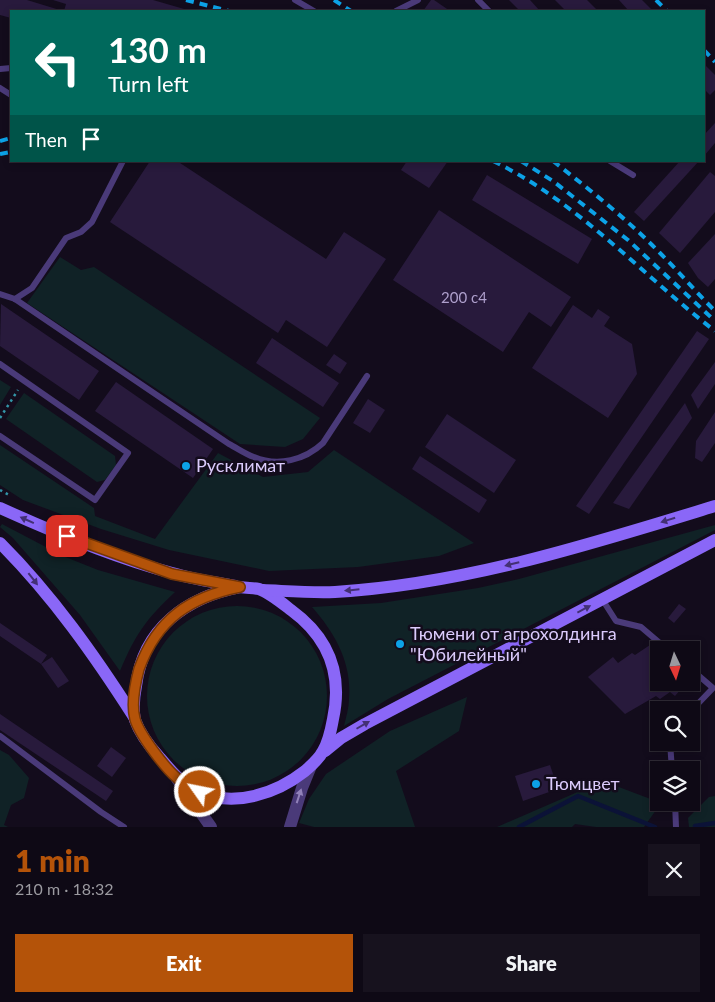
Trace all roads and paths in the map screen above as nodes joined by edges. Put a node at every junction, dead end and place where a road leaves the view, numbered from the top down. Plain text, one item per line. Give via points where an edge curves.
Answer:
1 (295, 0) edge
2 (418, 0) edge
3 (478, 0) edge
4 (312, 10) edge
5 (398, 10) edge
6 (488, 10) edge
7 (122, 162) edge
8 (612, 162) edge
9 (633, 175) dead end
10 (0, 294) edge
11 (15, 299) junction
12 (0, 364) edge
13 (367, 376) dead end
14 (24, 380) junction
15 (0, 418) edge
16 (0, 436) edge
17 (0, 490) edge
18 (14, 498) dead end
19 (715, 506) edge
20 (0, 508) edge
21 (715, 540) edge
22 (0, 543) edge
23 (240, 587) junction
24 (260, 590) junction
25 (602, 599) junction
26 (657, 641) edge
27 (700, 677) edge
28 (700, 702) edge
29 (135, 719) junction
30 (0, 736) edge
31 (323, 753) junction
32 (311, 766) junction
33 (176, 777) junction
34 (675, 811) edge
35 (124, 827) edge
36 (211, 827) edge
37 (290, 827) edge
38 (676, 827) edge

1 - 4 lane
2 - 5 lane
3 - 6 lane
7 - 11 lane via 92,222 81,232 66,238 32,288
8 - 9 lane
10 - 11 lane
11 - 13 lane via 230,444 266,461 305,457 323,443
12 - 14 lane
14 - 15 path
14 - 16 lane via 128,453 95,500
17 - 18 path
19 -> 24 main road via 565,551 439,580 335,592
23 -> 20 main road via 172,574
21 - 25 main road
22 -> 29 main road via 24,567 103,668
23 - 24 main road
23 - 29 main road via 198,600 167,620 154,637 137,678
24 - 31 main road via 304,620 327,650 336,683 336,697 331,730
25 - 26 lane via 616,622 641,627
31 -> 25 main road via 340,738 365,724
27 - 28 lane via 713,688
29 - 33 main road via 152,748
30 - 35 lane
31 - 32 main road
32 - 33 main road via 270,792 236,798 200,792
37 -> 32 street
33 - 36 street
34 - 38 lane

